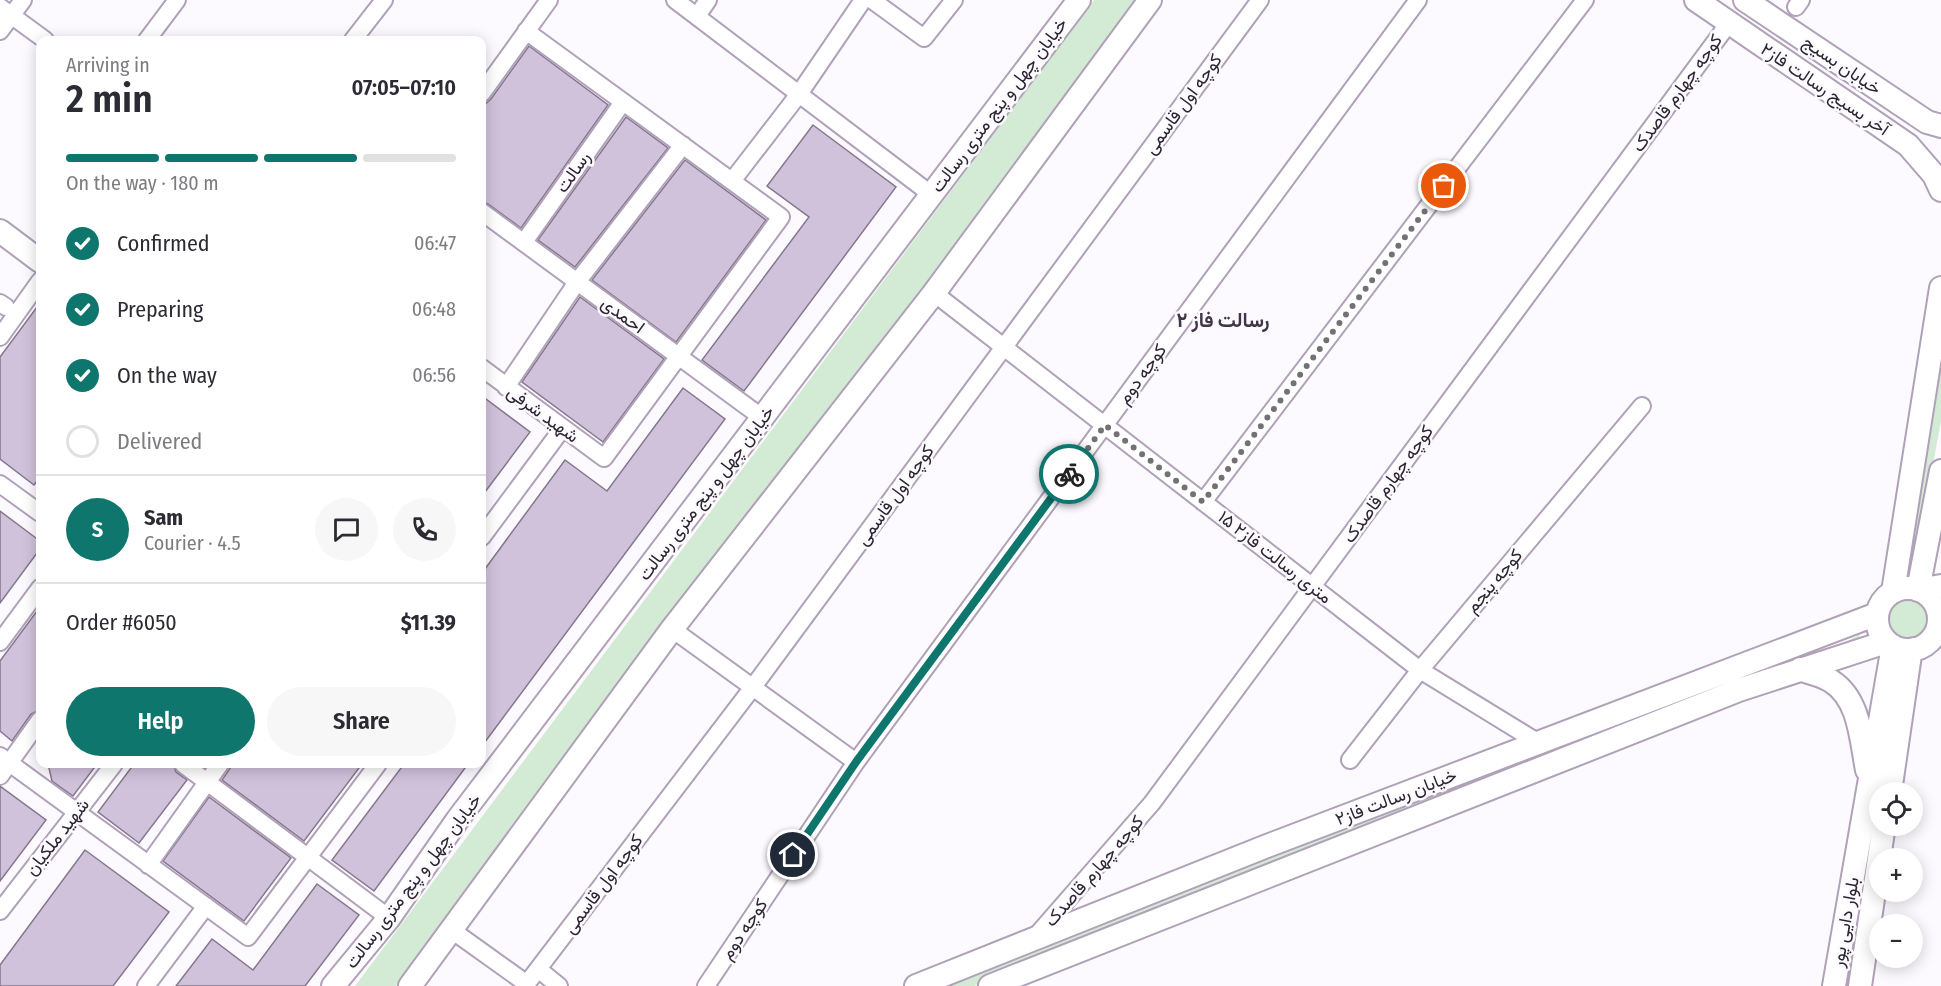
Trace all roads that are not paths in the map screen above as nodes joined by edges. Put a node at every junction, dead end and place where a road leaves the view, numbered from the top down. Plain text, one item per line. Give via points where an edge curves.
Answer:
1 (23, 0) edge
2 (177, 0) edge
3 (549, 0) edge
4 (675, 0) edge
5 (708, 0) edge
6 (863, 0) edge
7 (872, 0) edge
8 (954, 0) edge
9 (1079, 0) edge
10 (1150, 0) edge
11 (1260, 0) edge
12 (1418, 0) edge
13 (1585, 0) edge
14 (1696, 0) edge
15 (1746, 0) edge
16 (377, 2) edge
17 (6, 11) edge
18 (696, 16) junction
19 (1729, 23) junction
20 (0, 31) edge
21 (526, 31) junction
22 (40, 36) edge
23 (150, 36) edge
24 (356, 36) edge
25 (486, 87) edge
26 (799, 94) junction
27 (623, 102) junction
28 (1936, 126) edge
29 (683, 145) junction
30 (1918, 154) junction
31 (1941, 161) edge
32 (732, 181) junction
33 (1941, 190) edge
34 (932, 195) junction
35 (486, 215) edge
36 (0, 231) edge
37 (524, 242) junction
38 (36, 258) edge
39 (577, 282) junction
40 (36, 286) edge
41 (1941, 288) edge
42 (934, 293) junction
43 (0, 337) edge
44 (1004, 347) junction
45 (680, 357) junction
46 (486, 371) edge
47 (506, 387) junction
48 (1642, 406) dead end
49 (764, 418) junction
50 (1105, 425) junction
51 (562, 429) junction
52 (1941, 471) edge
53 (0, 484) edge
54 (1203, 502) junction
55 (36, 506) edge
56 (486, 532) edge
57 (1941, 585) edge
58 (1313, 586) junction
59 (1918, 590) junction
60 (1893, 592) junction
61 (36, 593) edge
62 (1877, 614) junction
63 (672, 629) junction
64 (1938, 631) edge
65 (0, 642) edge
66 (1898, 645) junction
67 (1800, 669) junction
68 (1420, 670) junction
69 (753, 687) junction
70 (36, 725) edge
71 (1539, 742) junction
72 (1350, 760) dead end
73 (856, 762) junction
74 (3, 765) edge
75 (111, 768) edge
76 (189, 768) edge
77 (217, 768) edge
78 (375, 768) edge
79 (207, 781) junction
80 (1878, 782) edge
81 (1882, 782) edge
82 (76, 813) junction
83 (1869, 836) edge
84 (1882, 836) edge
85 (309, 856) junction
86 (148, 865) junction
87 (1167, 885) junction
88 (206, 906) junction
89 (0, 911) edge
90 (1176, 913) junction
91 (389, 918) junction
92 (453, 931) junction
93 (1036, 936) junction
94 (538, 969) junction
95 (526, 985) edge
96 (146, 986) edge
97 (333, 986) edge
98 (410, 986) edge
99 (560, 986) edge
100 (706, 986) edge
101 (916, 986) edge
102 (990, 986) edge
103 (1834, 986) edge
104 (1860, 986) edge

1 - 17 street
2 - 23 street
3 - 21 street
4 - 18 street
5 - 18 street
6 - 26 street
7 - 8 street via 924,38
9 - 34 main road, خیابان چهل و پنج متری رسالت
10 - 42 main road
11 - 44 street, کوچه اول قاسمی
12 - 50 street, کوچه دوم
13 - 54 street
14 - 19 main road, آخر بسیج رسالت فاز۲
15 - 28 main road, خیابان بسیج
16 - 24 street
17 - 20 street
17 - 22 street
18 - 26 street
19 - 30 main road, آخر بسیج رسالت فاز۲
19 - 58 street, کوچه چهارم قاصدک
21 - 25 street
21 - 27 street
26 - 32 street
26 - 34 street
27 - 29 street
27 - 37 street, رسالت
29 - 32 street
29 - 39 street
30 - 31 main road
30 - 33 main road, آخر بسیج رسالت فاز۲
32 - 45 street via 781,217
34 - 49 main road, خیابان چهل و پنج متری رسالت
35 - 37 street, احمدی
36 - 38 main road
37 - 39 street, احمدی
39 - 45 street, احمدی
39 - 47 street
40 - 43 street
41 - 60 main road
42 - 44 street, ۱۵ متری رسالت فاز۲
42 - 63 main road
44 - 50 street, ۱۵ متری رسالت فاز۲
44 - 69 street, کوچه اول قاسمی
45 - 49 street, احمدی
45 - 51 street, شهید شرفی via 604,458
46 - 47 street, شهید شرفی
47 - 51 street, شهید شرفی
48 - 68 street, کوچه پنجم
49 - 91 main road, خیابان چهل و پنج متری رسالت via 465,809
50 - 54 street, ۱۵ متری رسالت فاز۲
50 - 73 street, کوچه دوم
51 - 56 street
52 - 59 main road
53 - 55 street
54 - 58 street, ۱۵ متری رسالت فاز۲
57 - 59 main road
58 - 68 street, ۱۵ متری رسالت فاز۲
58 - 93 street, کوچه چهارم قاصدک via 1152,803
59 - 60 main road
59 - 64 main road via 1931,599 1937,611
60 - 62 main road
61 - 65 street
62 - 66 main road via 1878,629
62 - 71 main road, خیابان رسالت فاز۲
63 - 69 street
63 - 92 main road
64 - 66 main road via 1930,640
66 - 67 main road, خیابان رسالت فاز۲
66 - 81 main road, بلوار دایی پور via 1911,655
67 - 80 main road via 1830,680 1845,692 1857,716
67 - 90 main road, خیابان رسالت فاز۲
68 - 71 street, ۱۵ متری رسالت فاز۲
68 - 72 street, کوچه پنجم
69 - 73 street
69 - 94 street, کوچه اول قاسمی
70 - 74 street
71 - 87 main road, خیابان رسالت فاز۲
73 - 100 street, کوچه دوم
74 - 82 street
75 - 82 street, شهید ملکیان
76 - 79 street
77 - 79 street
78 - 85 street
79 - 85 street
79 - 86 street
82 - 86 street
82 - 89 street, شهید ملکیان
83 - 103 main road, بلوار دایی پور
84 - 104 main road, بلوار دایی پور
85 - 88 street via 248,937
85 - 91 street
86 - 88 street
87 - 90 main road
87 - 93 main road, خیابان رسالت فاز۲
88 - 96 street
90 - 102 main road, خیابان رسالت فاز۲
91 - 97 main road, خیابان چهل و پنج متری رسالت
92 - 95 street
92 - 98 main road
93 - 101 main road, خیابان رسالت فاز۲
94 - 95 street, کوچه اول قاسمی
94 - 99 street

